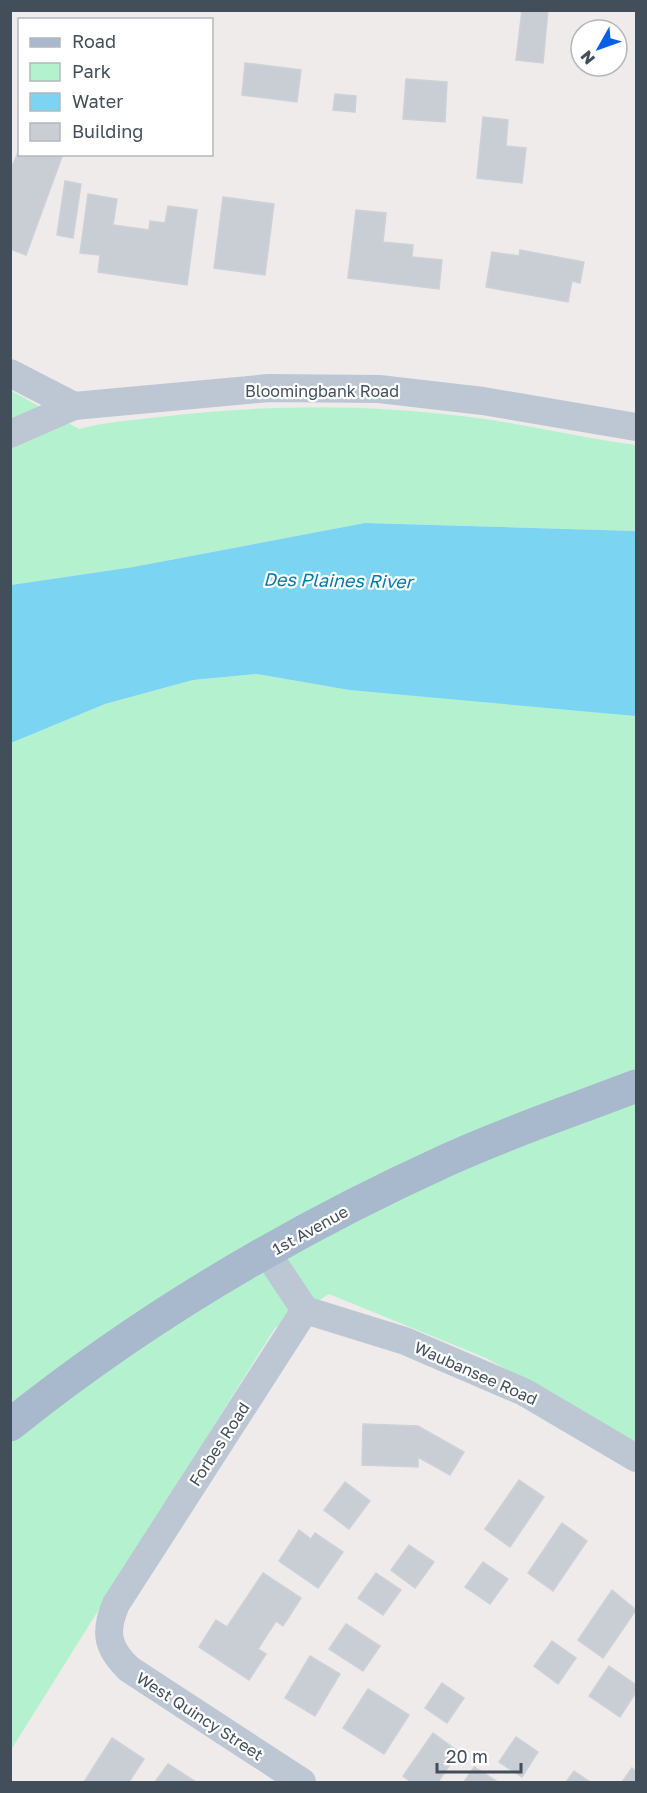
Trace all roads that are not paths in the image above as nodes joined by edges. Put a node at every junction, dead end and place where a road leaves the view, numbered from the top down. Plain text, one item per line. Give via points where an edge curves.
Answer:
1 (10, 373) edge
2 (74, 406) junction
3 (636, 427) edge
4 (10, 434) edge
5 (636, 1086) edge
6 (267, 1253) junction
7 (305, 1310) junction
8 (10, 1425) edge
9 (636, 1458) edge
10 (109, 1639) joint
11 (302, 1782) edge

1 - 2 street
2 - 3 street, Bloomingbank Road via 269,388 379,389 483,401
2 - 4 street, Bloomingbank Road
5 - 6 main road, 1st Avenue via 448,1159
6 - 7 street
6 - 8 main road, 1st Avenue via 152,1322
7 - 9 street, Waubansee Road via 405,1341 524,1392
7 - 10 street, Forbes Road via 116,1604 108,1621
10 - 11 street, West Quincy Street via 116,1656 129,1669

